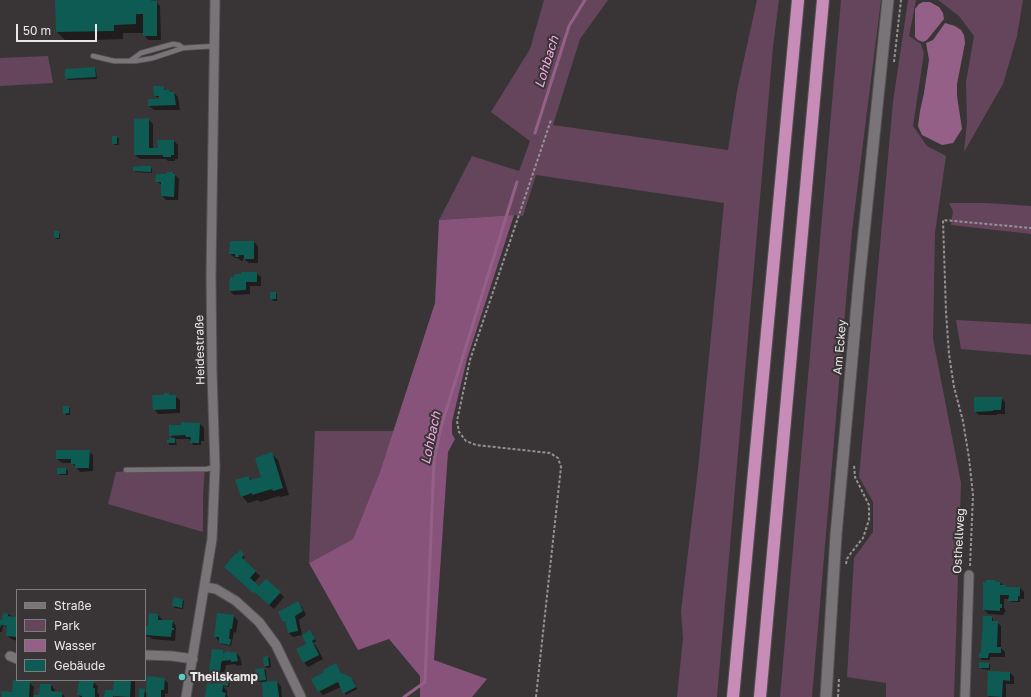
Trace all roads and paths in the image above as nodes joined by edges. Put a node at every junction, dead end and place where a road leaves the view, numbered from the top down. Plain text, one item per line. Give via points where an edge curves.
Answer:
1 (216, 0) edge
2 (798, 0) edge
3 (823, 0) edge
4 (888, 0) edge
5 (901, 0) edge
6 (214, 46) junction
7 (183, 48) junction
8 (94, 56) dead end
9 (130, 61) junction
10 (894, 63) dead end
11 (551, 120) dead end
12 (1031, 228) edge
13 (855, 463) dead end
14 (215, 467) junction
15 (126, 470) dead end
16 (846, 566) dead end
17 (969, 575) joint
18 (205, 587) junction
19 (146, 655) edge
20 (193, 659) junction
21 (839, 674) dead end
22 (186, 697) edge
23 (300, 697) edge
24 (536, 697) edge
25 (733, 697) edge
26 (760, 697) edge
27 (826, 697) edge
28 (838, 697) edge
29 (964, 697) edge

1 - 6 street, Heidestraße
2 - 25 highway
3 - 26 highway
4 - 27 street, Am Eckey via 836,535
5 - 10 path
6 - 7 lane
6 - 14 street, Heidestraße via 211,276
7 - 9 lane via 153,58
7 - 9 lane via 173,44 141,53
8 - 9 lane via 114,61
11 - 24 path via 470,360 457,421 458,432 466,441 476,445 550,453 558,458 561,467
12 - 17 path, Osthellweg via 944,220 949,354 963,421 973,495
13 - 16 path via 855,478 868,505 869,520 863,538 847,559
14 - 15 lane
14 - 18 street, Heidestraße via 212,539
17 - 29 street, Osthellweg
18 - 20 street, Heidestraße
18 - 23 street via 216,589 236,601 259,622 276,645
19 - 20 street
20 - 22 street, Heidestraße
21 - 28 path

